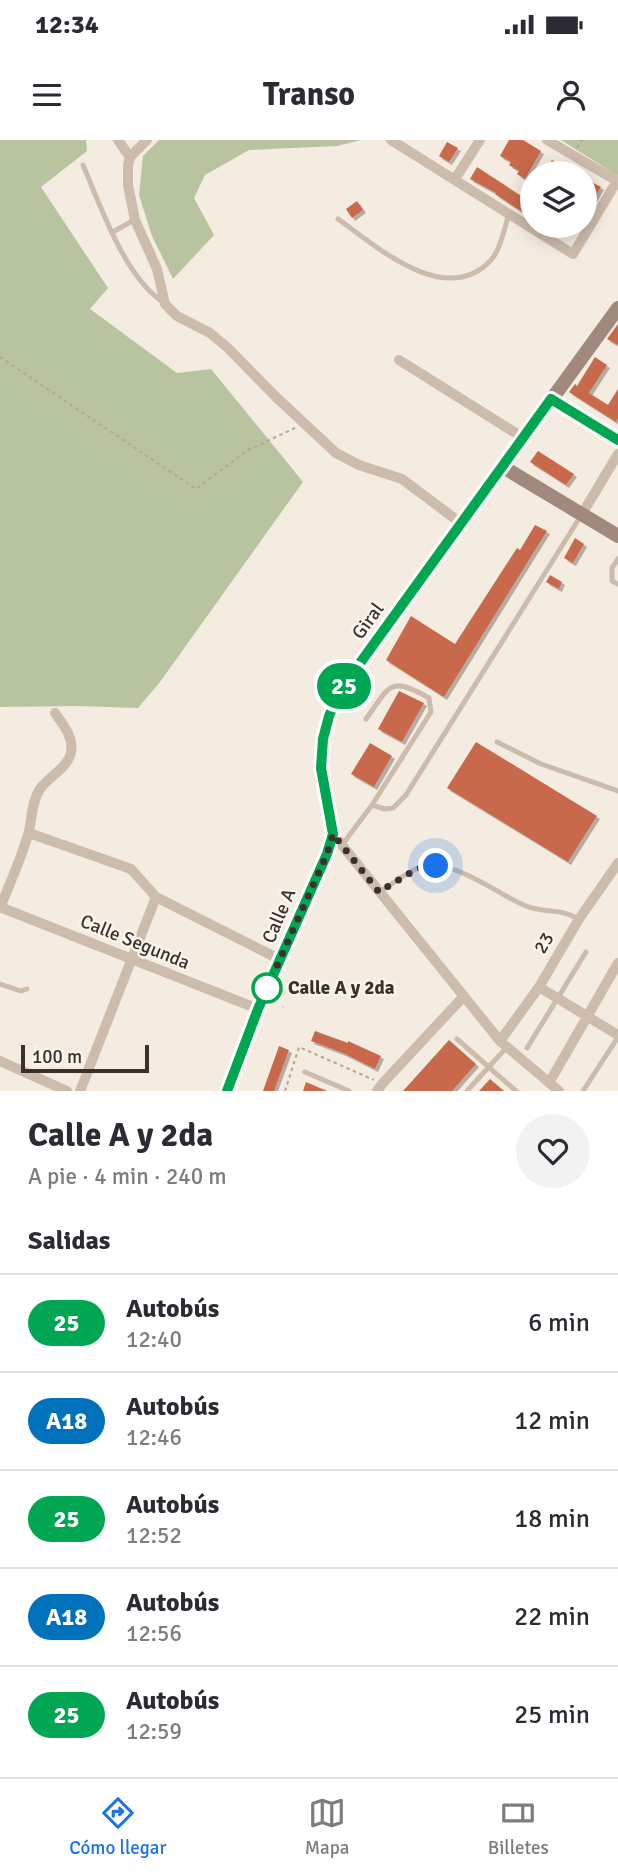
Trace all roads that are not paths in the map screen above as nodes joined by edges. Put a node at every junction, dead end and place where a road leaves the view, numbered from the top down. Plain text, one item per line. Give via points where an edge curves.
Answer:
1 (118, 140) edge
2 (147, 140) edge
3 (391, 140) edge
4 (480, 140) edge
5 (547, 140) edge
6 (130, 157) junction
7 (83, 165) dead end
8 (455, 179) junction
9 (617, 181) edge
10 (509, 213) junction
11 (338, 219) dead end
12 (135, 220) junction
13 (113, 232) junction
14 (165, 304) junction
15 (618, 307) edge
16 (399, 360) dead end
17 (551, 399) junction
18 (523, 437) junction
19 (618, 440) edge
20 (618, 454) edge
21 (503, 467) junction
22 (582, 514) junction
23 (462, 524) junction
24 (618, 536) edge
25 (618, 559) edge
26 (618, 584) edge
27 (55, 713) dead end
28 (366, 719) dead end
29 (497, 742) dead end
30 (618, 791) edge
31 (372, 805) junction
32 (29, 833) junction
33 (337, 839) junction
34 (618, 863) edge
35 (607, 880) junction
36 (618, 887) edge
37 (379, 892) junction
38 (156, 897) junction
39 (0, 907) edge
40 (579, 919) junction
41 (586, 952) dead end
42 (132, 960) junction
43 (281, 960) junction
44 (618, 963) edge
45 (0, 984) edge
46 (539, 987) junction
47 (27, 989) dead end
48 (464, 996) junction
49 (557, 999) junction
50 (258, 1009) junction
51 (587, 1018) junction
52 (618, 1036) edge
53 (457, 1039) dead end
54 (503, 1044) junction
55 (527, 1048) dead end
56 (0, 1061) edge
57 (489, 1066) junction
58 (305, 1072) dead end
59 (550, 1083) junction
60 (379, 1087) edge
61 (67, 1091) edge
62 (80, 1091) edge
63 (227, 1091) edge
64 (349, 1091) edge
65 (467, 1091) edge
66 (516, 1091) edge
67 (559, 1091) edge
68 (583, 1091) edge

1 - 6 street
2 - 6 street
3 - 8 street
4 - 8 street
5 - 9 street
6 - 12 street via 128,185
7 - 13 lane
8 - 10 street
9 - 10 street via 573,254
10 - 11 lane via 493,259 475,272 452,278 421,273 384,254
12 - 13 lane
12 - 14 street via 157,268
13 - 14 lane via 151,294
14 - 23 street via 228,348 336,453 402,479
15 - 17 street, Giral
16 - 18 street
17 - 18 street, Giral
17 - 19 street
18 - 21 street, Giral
20 - 22 street
21 - 22 street
21 - 23 street, Giral
22 - 24 street
22 - 31 lane via 406,795 393,808
23 - 33 street, Giral via 342,688 329,716 321,768
25 - 26 lane via 611,574
27 - 32 street via 72,749 69,759 36,794
28 - 31 lane via 394,685 407,685 429,698 431,705
29 - 30 lane via 541,764
31 - 33 lane
32 - 38 street via 131,869
32 - 39 street
33 - 37 street, Giral
33 - 43 street, Calle A
34 - 35 street, 23
35 - 36 street
35 - 40 street, 23
37 - 40 lane via 418,868 436,866 462,872 530,908 557,910
37 - 48 street, Giral
38 - 42 street
38 - 43 street
39 - 42 street, Calle Segunda
40 - 46 street, 23
41 - 49 lane
42 - 50 street, Calle Segunda
42 - 62 street
43 - 50 street, Calle A
44 - 51 street
45 - 47 lane
46 - 49 street
46 - 54 street, 23
48 - 54 street, Giral
48 - 60 street
49 - 51 street
49 - 55 lane
50 - 63 street, Calle A
51 - 52 street
51 - 59 street
52 - 68 lane
53 - 57 lane
54 - 57 lane
54 - 59 street, Giral
56 - 61 street
57 - 65 lane
57 - 66 lane
58 - 64 lane
59 - 67 street, Giral

